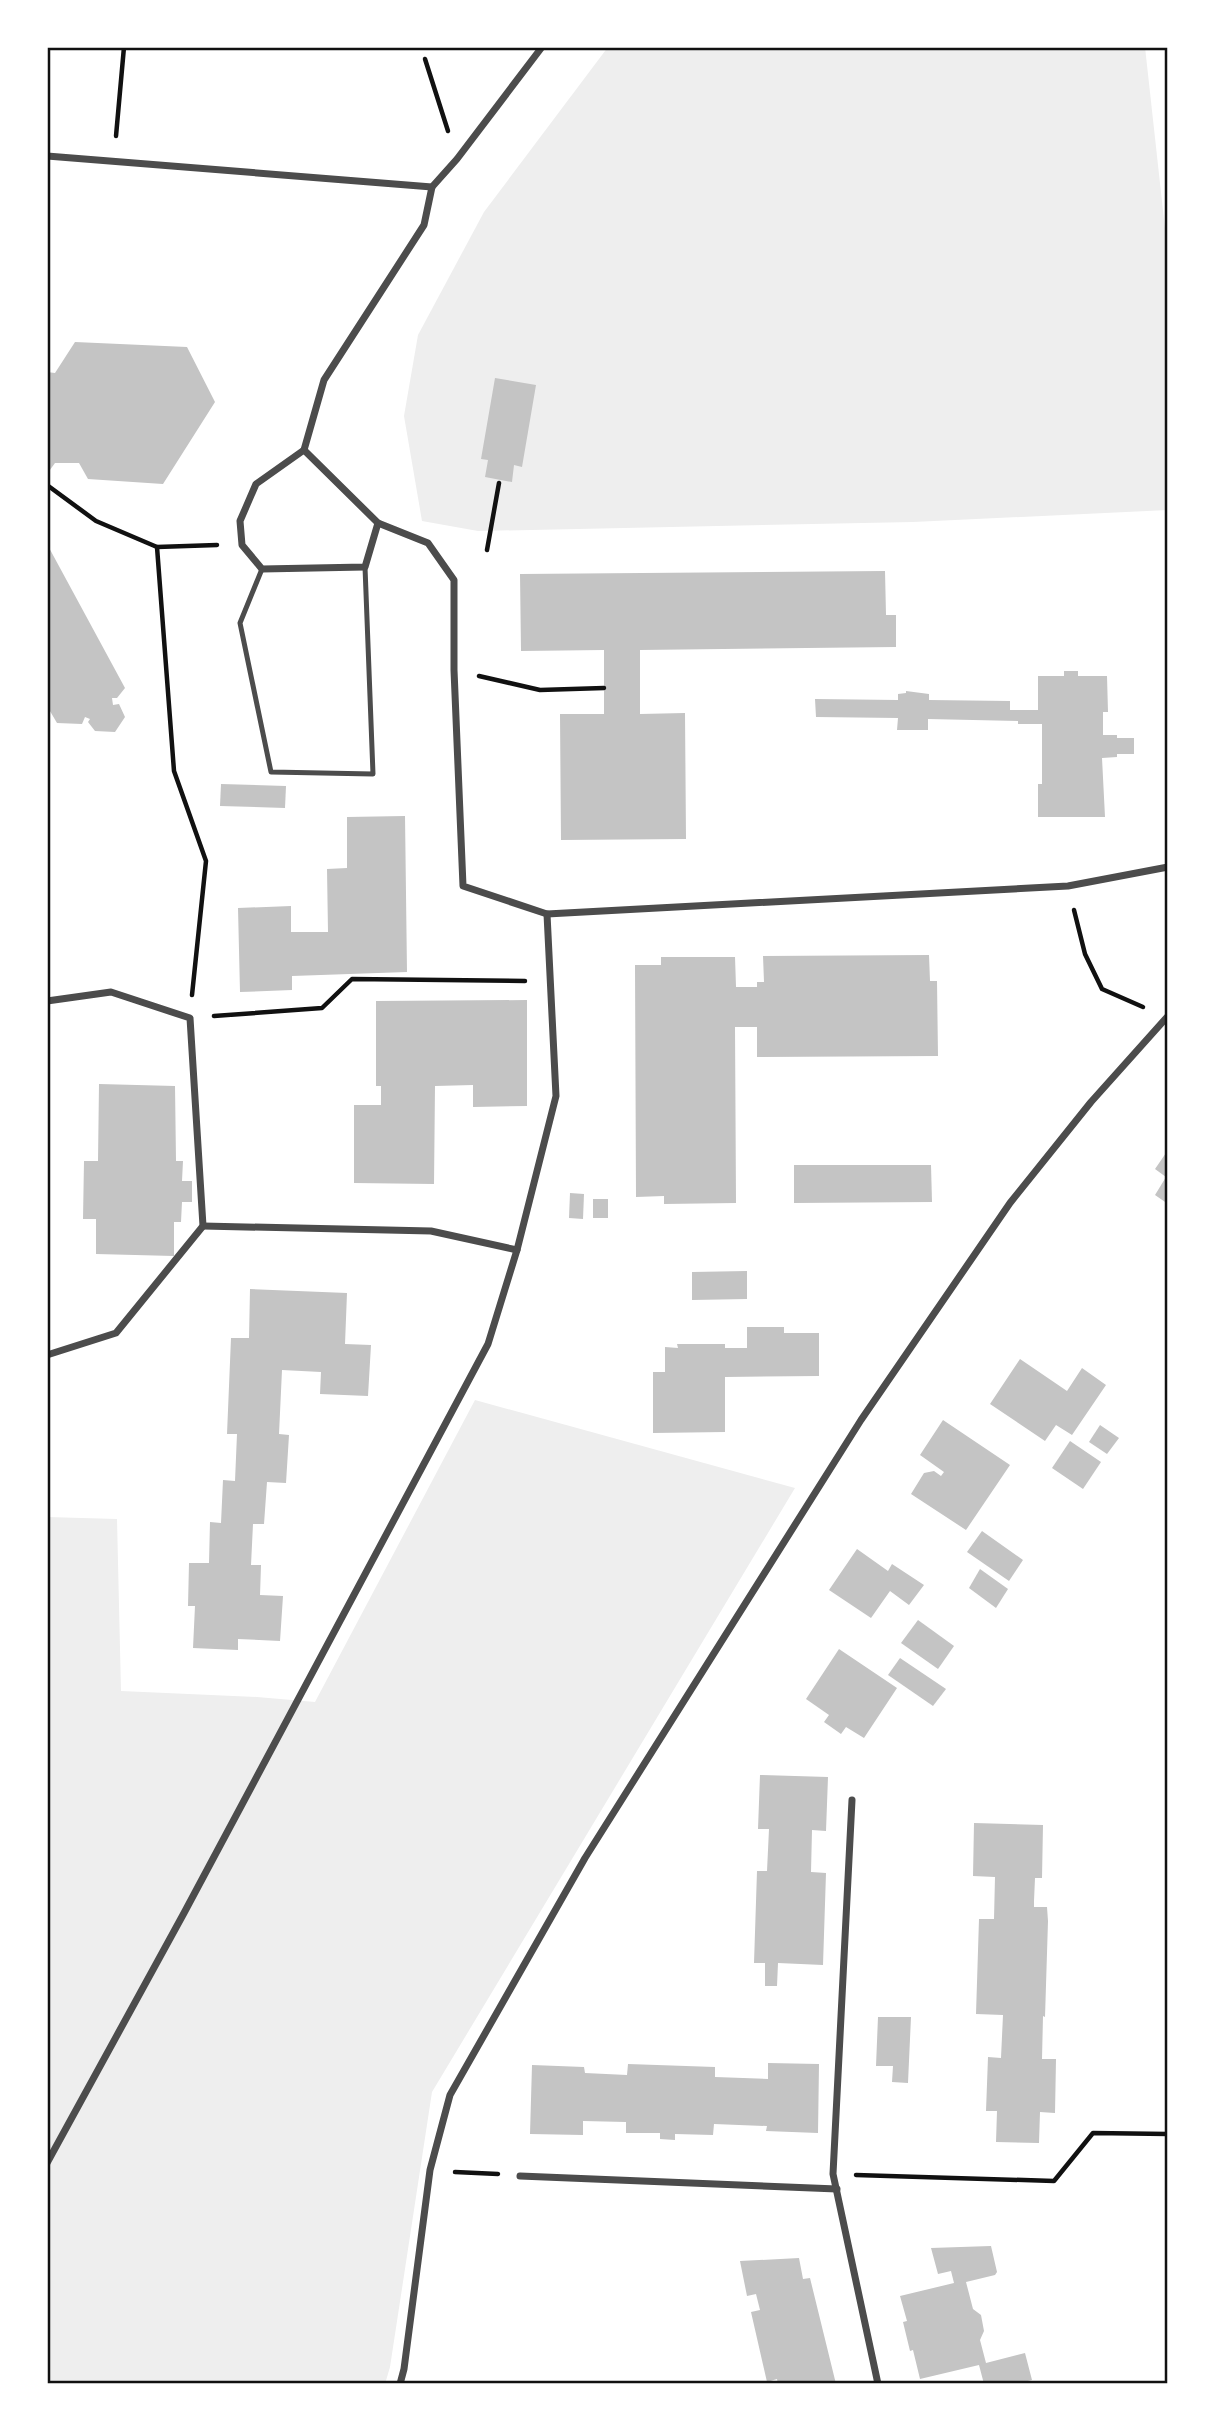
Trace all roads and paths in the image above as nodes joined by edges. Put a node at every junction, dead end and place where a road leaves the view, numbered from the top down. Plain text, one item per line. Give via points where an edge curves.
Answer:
1 (124, 47) edge
2 (542, 47) edge
3 (425, 59) dead end
4 (47, 156) edge
5 (457, 159) junction
6 (114, 162) junction
7 (432, 187) junction
8 (304, 450) junction
9 (499, 483) dead end
10 (47, 485) edge
11 (378, 523) junction
12 (242, 545) junction
13 (157, 547) junction
14 (487, 551) dead end
15 (365, 567) junction
16 (262, 569) junction
17 (454, 670) junction
18 (604, 688) dead end
19 (1168, 867) edge
20 (1068, 886) junction
21 (547, 914) junction
22 (549, 981) junction
23 (47, 1002) edge
24 (1167, 1017) edge
25 (190, 1018) junction
26 (203, 1226) junction
27 (517, 1250) junction
28 (47, 1355) edge
29 (852, 1800) dead end
30 (1168, 2134) edge
31 (47, 2163) edge
32 (430, 2170) junction
33 (833, 2174) junction
34 (520, 2176) joint
35 (837, 2189) junction
36 (400, 2384) edge
37 (878, 2384) edge

1 - 6 path
2 - 5 street
3 - 5 path
4 - 6 street
5 - 7 street
6 - 7 street
7 - 8 street via 424,225 324,380
8 - 11 street
8 - 12 street via 256,484 240,522
9 - 14 path
10 - 13 path via 96,522
11 - 15 street
11 - 17 street via 428,543 454,580
12 - 13 path
12 - 16 street
13 - 25 path via 174,771 206,861
15 - 16 street
15 - 16 lane via 373,774 271,772 240,623
17 - 18 path via 540,690
17 - 21 street via 463,886
19 - 20 street
20 - 21 street
20 - 24 path via 1085,954 1102,989
21 - 22 street
22 - 25 path via 352,979 322,1008
22 - 27 street via 556,1096
23 - 25 street via 111,992
24 - 32 street via 1010,1203 862,1420 585,1858 450,2095
25 - 26 street
26 - 27 street via 431,1231
26 - 28 street via 116,1333
27 - 31 street via 488,1344
29 - 33 street
30 - 33 path via 1093,2133 1054,2181
32 - 34 path
32 - 36 street
33 - 35 street
34 - 35 street
35 - 37 street

